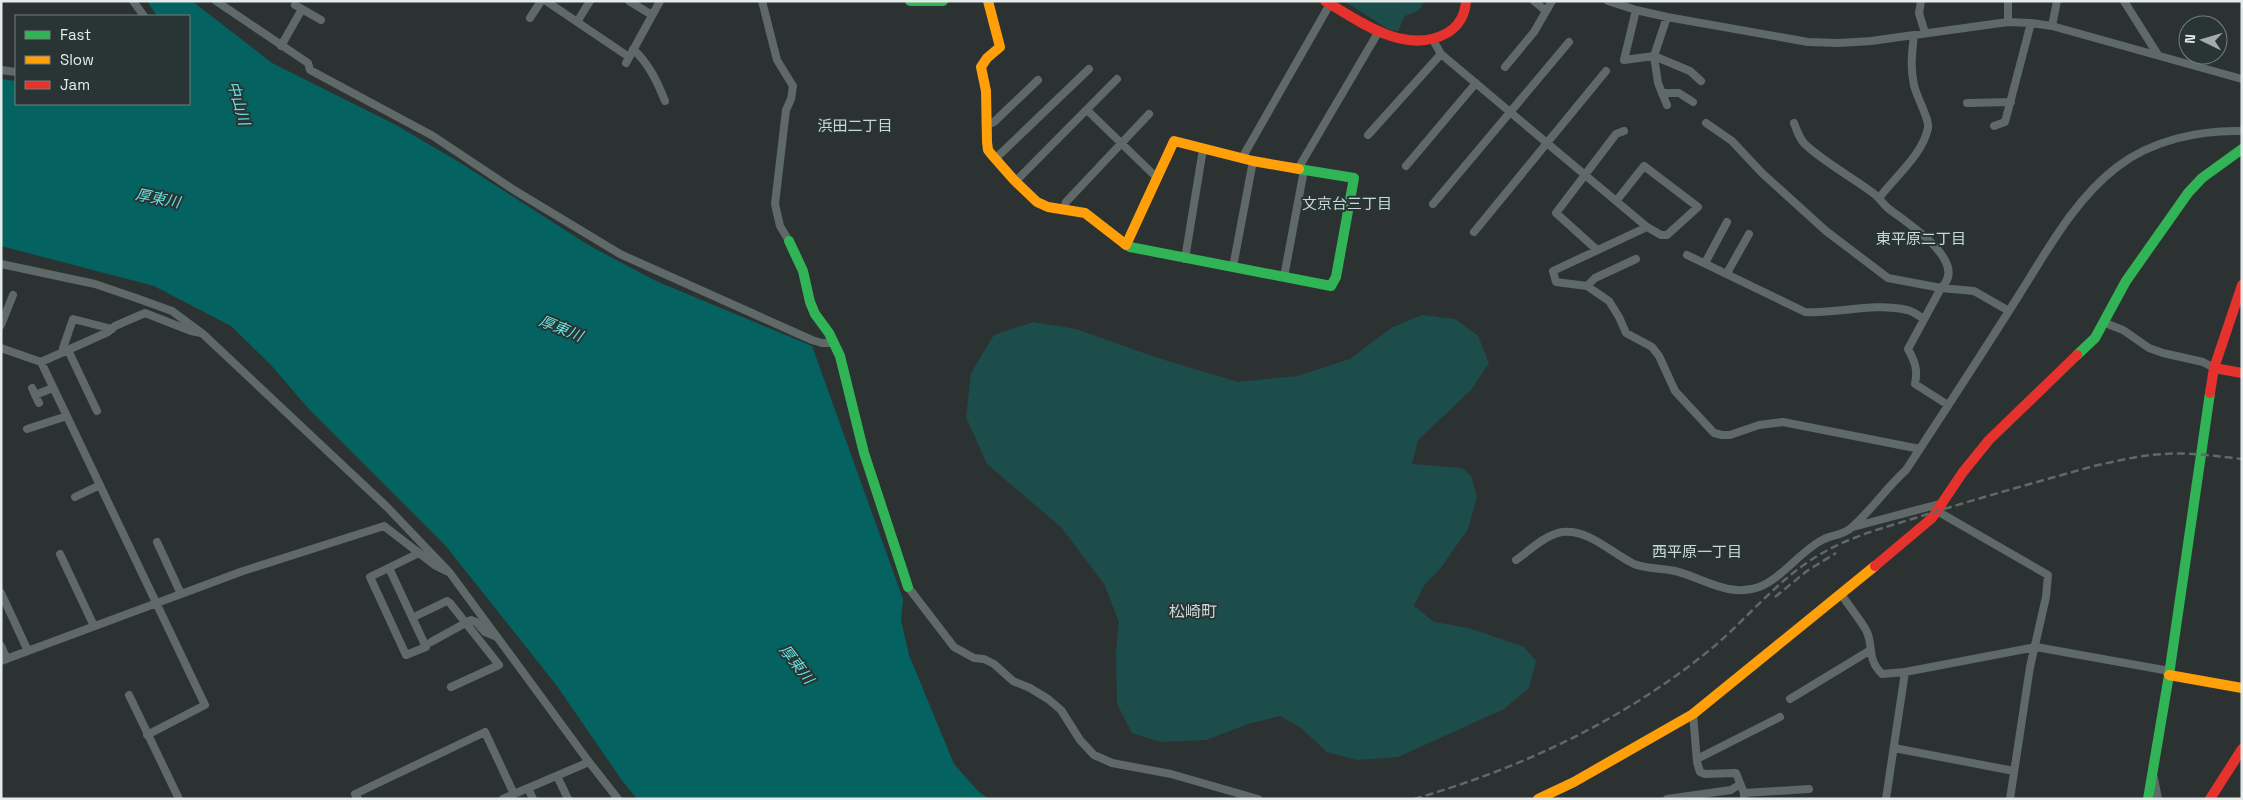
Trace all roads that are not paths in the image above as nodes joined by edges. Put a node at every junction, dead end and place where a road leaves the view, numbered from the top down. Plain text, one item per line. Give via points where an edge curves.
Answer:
1 (133, 1) edge
2 (216, 1) edge
3 (541, 1) edge
4 (546, 1) edge
5 (590, 1) edge
6 (630, 1) edge
7 (660, 1) edge
8 (762, 1) edge
9 (910, 1) edge
10 (942, 1) edge
11 (988, 1) edge
12 (1466, 1) edge
13 (1534, 1) edge
14 (1552, 1) edge
15 (1608, 1) edge
16 (1921, 1) edge
17 (2008, 1) edge
18 (2057, 1) edge
19 (2124, 1) edge
20 (1328, 3) edge
21 (1636, 10) junction
22 (1546, 11) junction
23 (143, 15) edge
24 (652, 15) junction
25 (1667, 17) junction
26 (530, 18) dead end
27 (321, 20) dead end
28 (577, 22) junction
29 (2008, 22) junction
30 (2031, 23) junction
31 (2052, 26) junction
32 (1379, 31) junction
33 (1924, 33) junction
34 (1914, 34) junction
35 (1432, 40) junction
36 (1569, 42) dead end
37 (282, 46) junction
38 (1441, 54) junction
39 (2158, 55) junction
40 (629, 56) junction
41 (1654, 56) junction
42 (1505, 67) dead end
43 (1089, 69) dead end
44 (1, 70) edge
45 (1606, 71) dead end
46 (15, 72) edge
47 (1117, 79) dead end
48 (2242, 79) edge
49 (1038, 80) dead end
50 (1700, 81) dead end
51 (1476, 83) junction
52 (1662, 93) junction
53 (665, 101) dead end
54 (1693, 102) dead end
55 (2011, 102) junction
56 (1966, 103) dead end
57 (1667, 105) dead end
58 (1087, 110) junction
59 (1510, 112) junction
60 (1149, 114) dead end
61 (1706, 123) dead end
62 (1794, 123) dead end
63 (987, 125) junction
64 (1994, 126) dead end
65 (1624, 131) dead end
66 (2242, 131) edge
67 (1368, 135) dead end
68 (1547, 142) junction
69 (1122, 143) junction
70 (1203, 149) junction
71 (2242, 149) edge
72 (1242, 158) junction
73 (995, 159) junction
74 (1253, 160) junction
75 (1406, 166) dead end
76 (1301, 168) junction
77 (1585, 174) junction
78 (1158, 176) junction
79 (1016, 181) junction
80 (1879, 198) junction
81 (1617, 200) junction
82 (1432, 204) dead end
83 (1064, 209) junction
84 (1727, 222) dead end
85 (1647, 228) junction
86 (1474, 232) dead end
87 (1749, 234) dead end
88 (789, 241) joint
89 (1126, 245) junction
90 (1597, 250) junction
91 (1687, 255) dead end
92 (1184, 259) junction
93 (1636, 259) dead end
94 (1705, 263) junction
95 (1, 264) edge
96 (1234, 267) junction
97 (1727, 273) junction
98 (1284, 277) junction
99 (2242, 285) edge
100 (1587, 286) junction
101 (1941, 288) junction
102 (14, 295) dead end
103 (2009, 311) junction
104 (1924, 318) junction
105 (2105, 323) junction
106 (1, 325) edge
107 (112, 329) junction
108 (203, 334) junction
109 (834, 343) junction
110 (1, 348) edge
111 (66, 351) junction
112 (41, 362) junction
113 (2214, 368) junction
114 (2242, 373) edge
115 (54, 388) junction
116 (39, 403) dead end
117 (1948, 405) junction
118 (97, 411) dead end
119 (67, 416) junction
120 (27, 429) dead end
121 (1920, 449) junction
122 (100, 485) junction
123 (75, 497) dead end
124 (1940, 507) junction
125 (1853, 527) junction
126 (156, 542) dead end
127 (419, 553) junction
128 (60, 554) dead end
129 (1516, 560) dead end
130 (389, 568) junction
131 (450, 573) junction
132 (908, 587) joint
133 (1, 593) edge
134 (181, 594) junction
135 (1841, 594) junction
136 (156, 603) junction
137 (418, 615) dead end
138 (467, 623) junction
139 (94, 626) junction
140 (497, 636) junction
141 (431, 642) dead end
142 (1, 646) edge
143 (2036, 646) junction
144 (28, 651) junction
145 (1870, 651) junction
146 (4, 660) edge
147 (1905, 672) junction
148 (2169, 675) junction
149 (451, 687) dead end
150 (2242, 688) edge
151 (129, 695) dead end
152 (1790, 699) dead end
153 (1694, 714) junction
154 (1780, 717) dead end
155 (148, 734) junction
156 (1894, 748) junction
157 (2242, 749) edge
158 (1697, 759) junction
159 (589, 762) junction
160 (2242, 763) edge
161 (2014, 771) junction
162 (2153, 771) junction
163 (557, 776) junction
164 (1740, 784) junction
165 (528, 788) junction
166 (1809, 789) dead end
167 (514, 794) junction
168 (1744, 796) edge
169 (179, 799) edge
170 (358, 799) edge
171 (503, 799) edge
172 (533, 799) edge
173 (568, 799) edge
174 (618, 799) edge
175 (1258, 799) edge
176 (1538, 799) edge
177 (1667, 799) edge
178 (1886, 799) edge
179 (2010, 799) edge
180 (2148, 799) edge
181 (2158, 799) edge
182 (2210, 799) edge
183 (2219, 799) edge

1 - 23 street
2 - 37 street
3 - 26 street
4 - 28 street
5 - 28 street
6 - 24 street
7 - 24 street
8 - 88 street via 777,60 793,86 786,110 775,204 780,226
9 - 10 main road
11 - 63 main road via 1000,47 981,68
12 - 35 main road via 1461,20 1449,33
13 - 22 street
14 - 22 street
15 - 21 street
16 - 33 street via 1919,13
17 - 29 street
18 - 31 street
19 - 39 street
20 - 32 main road
20 - 72 street
21 - 25 street
21 - 41 street via 1624,60
22 - 42 street via 1534,32
24 - 40 street
25 - 34 street via 1808,42 1864,42
25 - 41 street
27 - 37 street via 299,7
28 - 40 street
29 - 30 street
29 - 33 street
30 - 31 street
30 - 55 street
31 - 39 street
32 - 35 main road via 1404,41
32 - 76 street
33 - 34 street
34 - 80 street via 1912,74 1917,98 1929,122 1928,129 1917,153
35 - 38 street
36 - 59 street
37 - 109 street via 308,63 310,70 433,136 620,254 812,340
38 - 51 street
38 - 67 street
39 - 48 street
40 - 53 street via 642,58 655,77
41 - 50 street via 1690,71
41 - 52 street
43 - 73 street
44 - 46 street
45 - 68 street
47 - 58 street
49 - 63 street
51 - 59 street
51 - 75 street
52 - 54 street via 1679,93
52 - 57 street
55 - 56 street
55 - 64 street via 2005,122
58 - 69 street
58 - 79 street
59 - 68 street
59 - 82 street
60 - 69 street
61 - 101 street via 1732,141 1826,231 1888,278
62 - 80 street via 1806,146
63 - 73 main road via 988,150
65 - 77 street via 1616,134
66 - 103 street via 2204,131 2151,148 2117,167 2065,223
68 - 77 street
68 - 86 street
69 - 78 street
69 - 83 street via 1066,202
70 - 72 main road
70 - 78 main road via 1174,141
70 - 92 street
71 - 105 main road via 2202,178 2188,193 2126,282
72 - 74 main road
73 - 79 main road
74 - 76 main road
74 - 96 street
76 - 98 street
76 - 98 main road via 1354,178 1336,277 1331,286
77 - 81 street
77 - 90 street via 1556,213
78 - 89 main road
79 - 83 main road via 1035,203
80 - 101 street via 1921,232 1946,262 1948,277
81 - 85 street
81 - 85 street via 1644,166 1698,207 1667,235
83 - 89 main road via 1091,216
84 - 94 street
85 - 90 street
87 - 97 street
88 - 109 main road via 803,271 810,302
89 - 92 main road
90 - 100 street via 1553,271 1556,282
91 - 94 street
92 - 96 main road
93 - 100 street via 1595,278
94 - 97 street
95 - 108 street via 95,284 136,298 172,311
96 - 98 main road
97 - 104 street via 1804,312 1885,308 1908,310
99 - 113 main road
100 - 121 street via 1609,301 1626,333 1652,347 1660,356 1675,391 1714,432 1730,435 1783,422
101 - 103 street via 1974,291
101 - 104 street
102 - 106 street
103 - 117 street
104 - 117 street via 1908,349 1916,363 1914,384
105 - 113 street via 2163,354 2203,362
105 - 124 main road via 2088,345 1989,440
107 - 108 street via 145,313
107 - 111 street
107 - 111 street via 73,319 63,348
108 - 131 street via 387,507
109 - 132 main road via 864,453
110 - 112 street
111 - 112 street
111 - 118 street
112 - 115 street
113 - 114 main road
113 - 148 main road
115 - 116 street via 34,391
115 - 119 street
117 - 121 street
119 - 120 street
119 - 122 street
121 - 125 street via 1906,470
122 - 123 street
122 - 136 street
124 - 125 street
124 - 135 main road via 1932,518
124 - 143 street via 2048,575
125 - 129 street via 1844,534 1824,539 1771,581 1744,590 1718,588 1676,572 1634,564 1605,545 1572,532 1551,535
126 - 134 street
127 - 130 street
127 - 131 street
127 - 134 street via 384,526
128 - 139 street
130 - 130 street via 426,647 406,655 370,577
131 - 140 street
132 - 175 street via 954,647 994,664 1013,681 1048,699 1061,710 1094,755 1112,763 1171,774
133 - 144 street
134 - 136 street
135 - 145 street via 1867,632
135 - 153 main road
136 - 139 street
136 - 155 street via 205,705
137 - 138 street via 447,601
138 - 140 street via 471,620 476,622 485,632
138 - 141 street
138 - 149 street via 499,665
139 - 144 street
140 - 159 street
142 - 146 street
143 - 147 street
143 - 148 street via 2164,670
143 - 161 street
144 - 146 street
145 - 147 street via 1882,674
145 - 152 street
147 - 156 street
148 - 150 main road
148 - 162 main road
151 - 155 street
153 - 158 street
153 - 176 main road
154 - 158 street
155 - 169 street
156 - 161 street
156 - 178 street
157 - 182 main road
158 - 164 street via 1700,772 1736,773
159 - 163 street
159 - 174 street
160 - 183 main road
161 - 179 street
162 - 180 main road
162 - 181 street
163 - 165 street
163 - 173 street
164 - 168 street
164 - 177 street via 1730,790
165 - 167 street
165 - 172 street
166 - 168 street
167 - 170 street via 485,732 355,794
167 - 171 street

